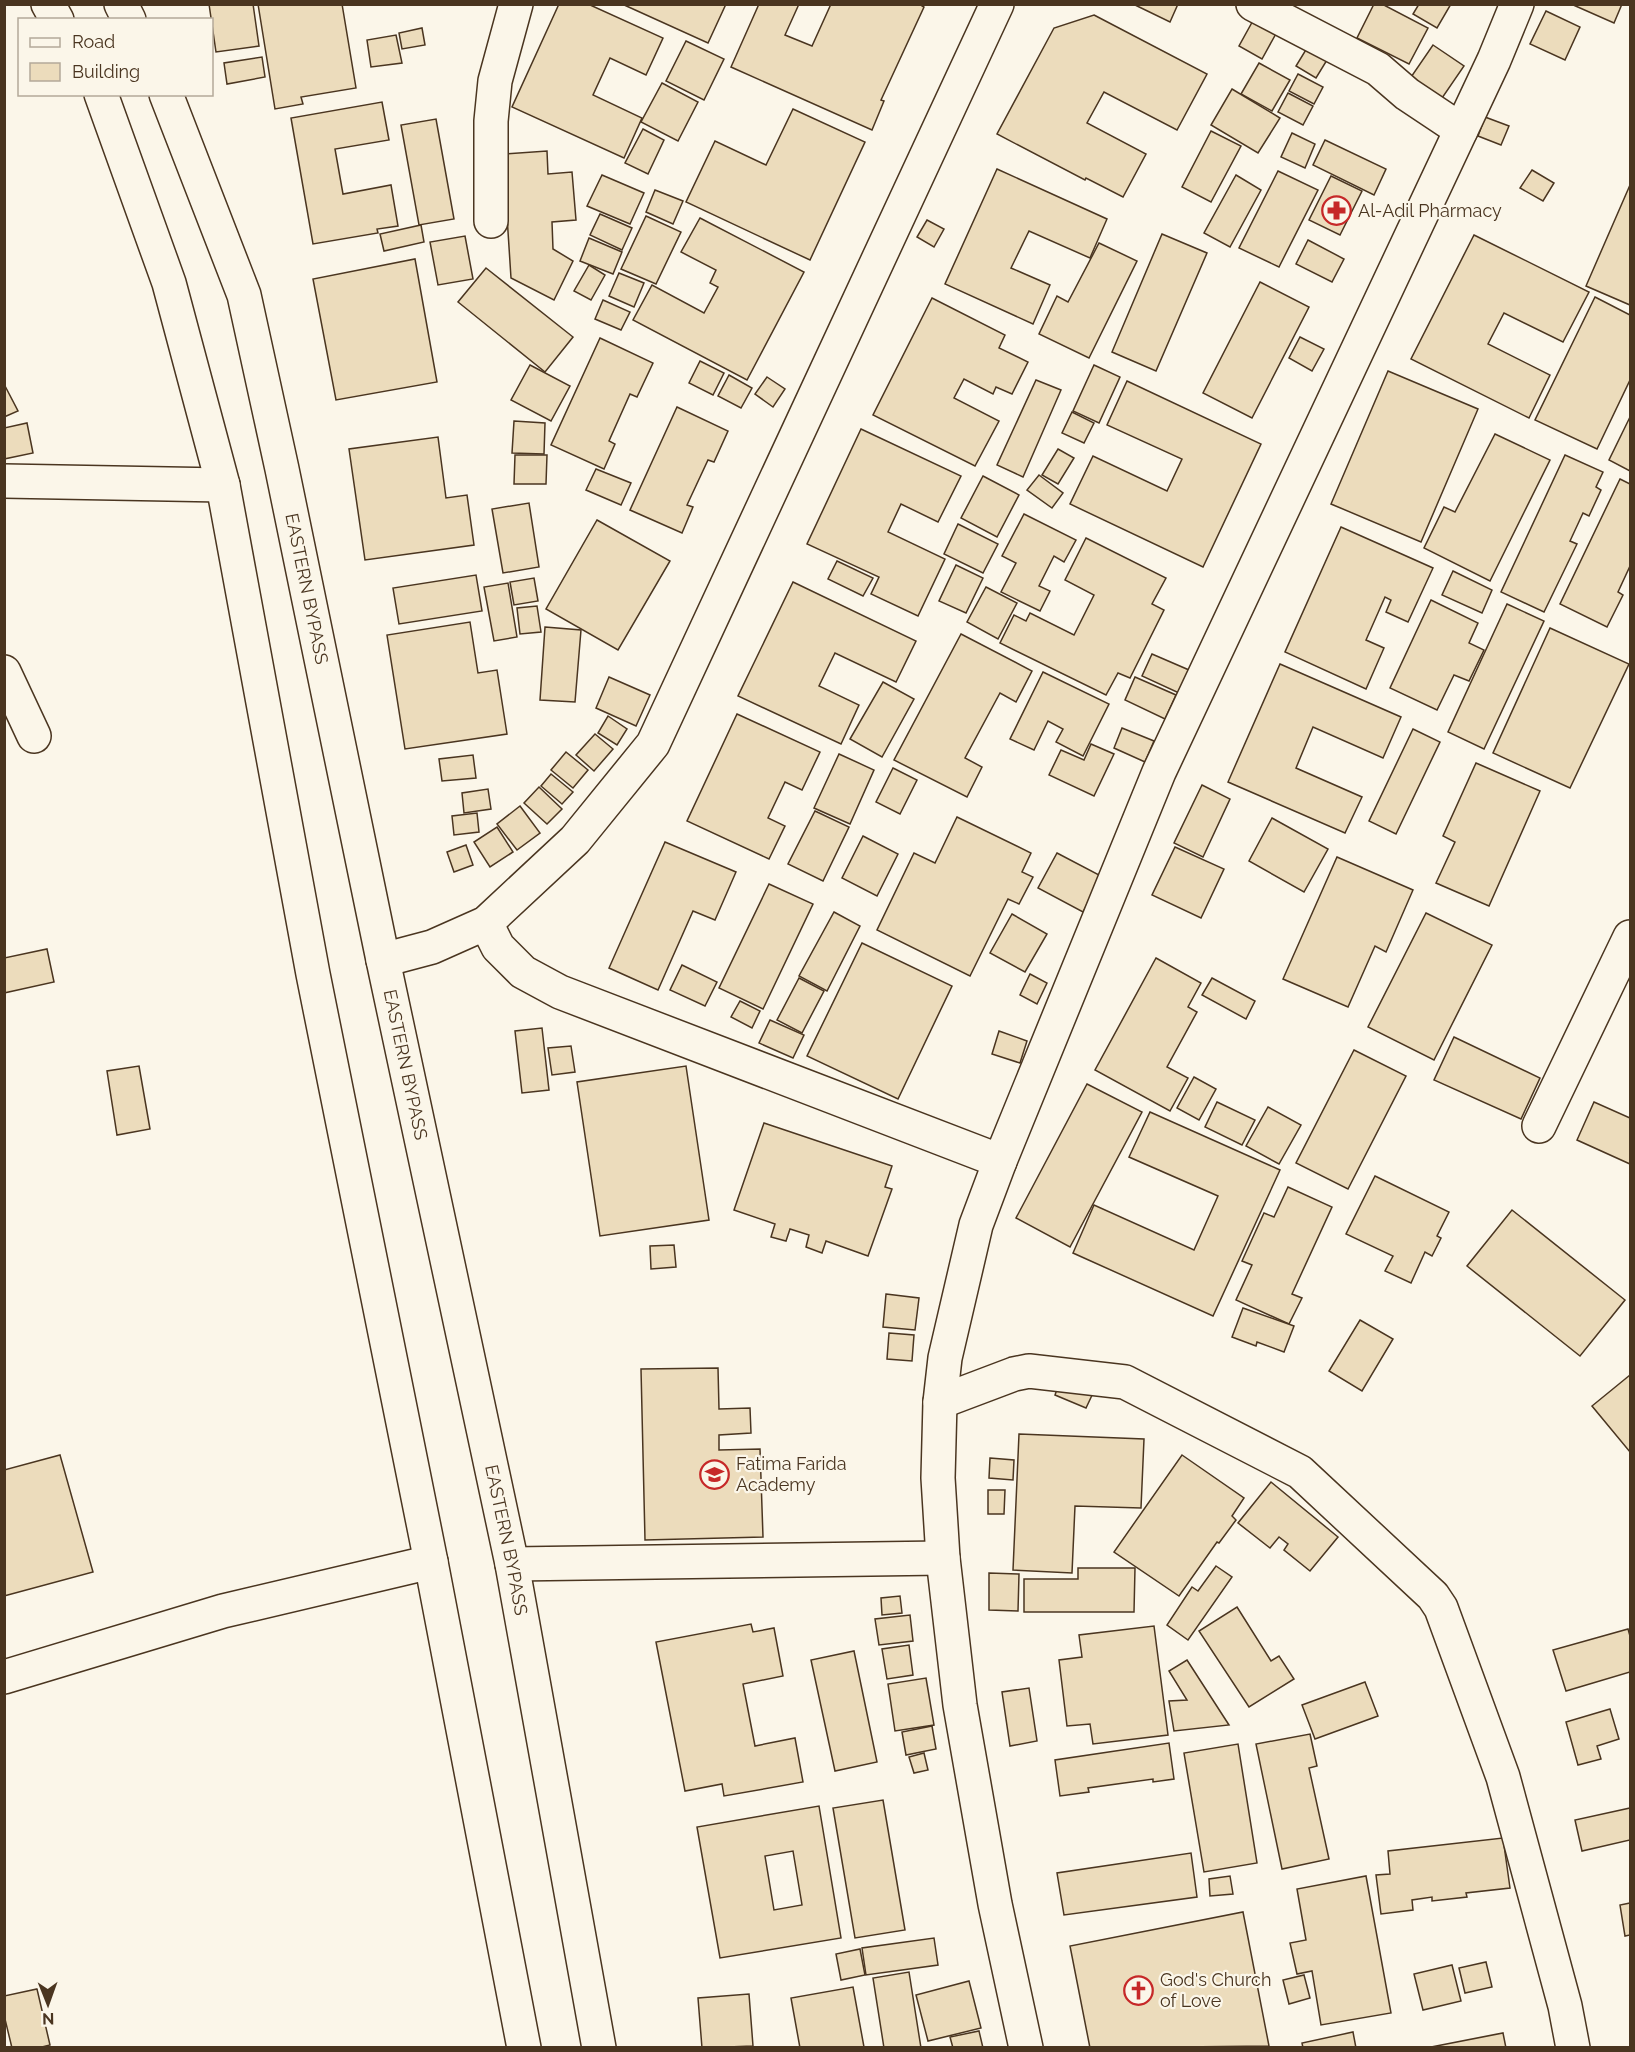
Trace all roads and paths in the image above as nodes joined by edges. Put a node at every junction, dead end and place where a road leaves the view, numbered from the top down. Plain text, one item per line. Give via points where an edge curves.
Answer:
1 (48, 4) edge
2 (121, 4) edge
3 (516, 4) edge
4 (997, 4) edge
5 (1253, 4) edge
6 (1517, 4) edge
7 (56, 18) edge
8 (128, 18) edge
9 (102, 96) edge
10 (167, 96) edge
11 (1461, 130) junction
12 (491, 221) dead end
13 (4, 481) edge
14 (223, 485) junction
15 (4, 672) edge
16 (34, 736) dead end
17 (486, 923) junction
18 (1630, 937) edge
19 (383, 960) junction
20 (1539, 1126) dead end
21 (1000, 1161) junction
22 (940, 1402) junction
23 (943, 1558) junction
24 (432, 1562) junction
25 (512, 1564) junction
26 (4, 1677) edge
27 (524, 2048) edge
28 (599, 2048) edge
29 (1026, 2048) edge
30 (1573, 2048) edge

1 - 7 main road
2 - 8 main road
3 - 12 main road via 495,81
4 - 17 main road via 653,744 575,840
5 - 11 main road via 1378,69
6 - 11 main road
9 - 14 main road via 169,283
10 - 19 main road, EASTERN BYPASS via 244,295
11 - 21 main road via 1159,772
13 - 14 main road
14 - 24 main road via 313,974
15 - 16 main road
17 - 19 main road via 432,947
17 - 21 main road via 498,947 523,972 560,992
18 - 20 main road
19 - 25 main road, EASTERN BYPASS
21 - 22 main road via 976,1226 945,1358
22 - 23 main road via 938,1478
22 - 30 main road via 1029,1371 1125,1382 1300,1472 1433,1596 1441,1608 1503,1777
23 - 25 main road
23 - 29 main road via 962,1717 994,1904
24 - 26 main road via 223,1611
24 - 27 main road
25 - 28 main road, EASTERN BYPASS

